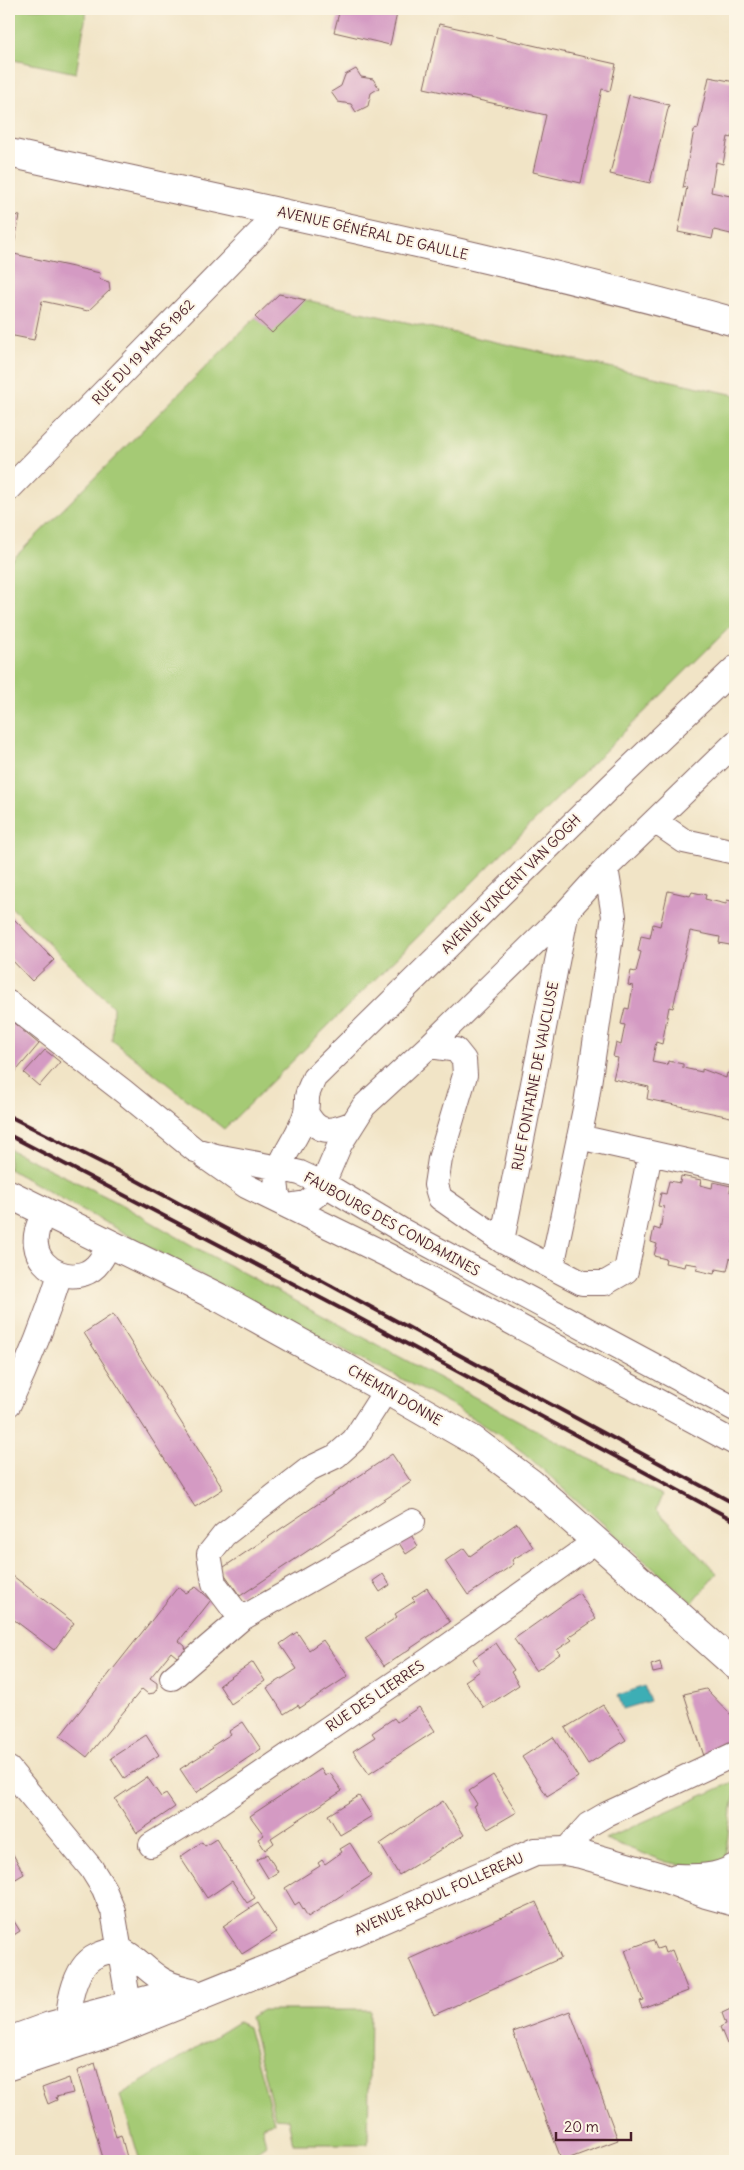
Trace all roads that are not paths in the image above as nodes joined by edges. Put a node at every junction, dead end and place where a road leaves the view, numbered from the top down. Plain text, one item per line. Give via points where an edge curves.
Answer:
1 (9, 153) edge
2 (274, 211) junction
3 (735, 322) edge
4 (9, 489) edge
5 (735, 668) edge
6 (735, 743) edge
7 (655, 821) junction
8 (735, 852) edge
9 (606, 868) junction
10 (567, 911) junction
11 (9, 1003) edge
12 (429, 1046) junction
13 (306, 1112) junction
14 (351, 1124) junction
15 (579, 1138) junction
16 (195, 1150) junction
17 (650, 1154) junction
18 (279, 1168) junction
19 (735, 1172) edge
20 (324, 1184) junction
21 (9, 1194) edge
22 (284, 1205) junction
23 (44, 1211) junction
24 (502, 1241) junction
25 (110, 1244) junction
26 (552, 1267) junction
27 (60, 1274) junction
28 (386, 1390) junction
29 (9, 1404) edge
30 (735, 1409) edge
31 (735, 1443) edge
32 (413, 1520) dead end
33 (596, 1541) junction
34 (241, 1619) junction
35 (735, 1665) edge
36 (172, 1678) dead end
37 (735, 1754) edge
38 (9, 1769) edge
39 (150, 1846) dead end
40 (565, 1851) junction
41 (735, 1868) edge
42 (661, 1877) junction
43 (735, 1902) edge
44 (118, 1948) junction
45 (225, 1987) junction
46 (192, 1990) junction
47 (129, 2004) junction
48 (114, 2031) junction
49 (68, 2034) junction
50 (9, 2041) edge
51 (9, 2066) edge

1 - 2 street, AVENUE GÉNÉRAL DE GAULLE
2 - 3 street, AVENUE GÉNÉRAL DE GAULLE via 564,276
2 - 4 street, RUE DU 19 MARS 1962 via 261,231
5 - 13 street, AVENUE VINCENT VAN GOGH via 314,1078
6 - 7 street
7 - 8 street via 684,841
7 - 9 street
9 - 10 street
9 - 15 street via 614,916
10 - 12 street
10 - 24 street, RUE FONTAINE DE VAUCLUSE
11 - 16 street, FAUBOURG DES CONDAMINES
12 - 14 street via 364,1106
12 - 24 street via 456,1050 464,1060 465,1075 440,1159 436,1185 440,1198
13 - 14 street via 315,1126 327,1131
13 - 18 street, AVENUE VINCENT VAN GOGH
14 - 20 street
15 - 17 street
15 - 26 street
16 - 18 street, FAUBOURG DES CONDAMINES
16 - 22 street via 246,1186
17 - 19 street
17 - 26 street via 626,1271 605,1283 582,1284
18 - 20 street, FAUBOURG DES CONDAMINES
18 - 22 street, AVENUE VINCENT VAN GOGH via 276,1193
20 - 22 street via 306,1203
20 - 30 street, FAUBOURG DES CONDAMINES via 403,1231
21 - 23 street, CHEMIN DONNE
22 - 31 street via 389,1256
23 - 25 street, CHEMIN DONNE
23 - 27 street via 36,1233 36,1245 39,1256 49,1268
24 - 26 street
25 - 27 street via 95,1267 76,1276
25 - 28 street, CHEMIN DONNE via 220,1298
27 - 29 street
28 - 33 street, CHEMIN DONNE via 480,1446 531,1483
28 - 34 street via 354,1440 336,1456 293,1481 224,1535 208,1554 214,1583
32 - 34 street
33 - 35 street, CHEMIN DONNE
33 - 39 street, RUE DES LIERRES via 430,1659
34 - 36 street
37 - 40 street via 607,1814 588,1825
38 - 44 street via 91,1868 104,1889 113,1911
40 - 42 street, AVENUE RAOUL FOLLEREAU
40 - 45 street, AVENUE RAOUL FOLLEREAU via 535,1852
41 - 42 street, AVENUE RAOUL FOLLEREAU via 721,1876 694,1879
42 - 43 street, AVENUE RAOUL FOLLEREAU
44 - 46 street via 137,1958 160,1979
44 - 47 street
44 - 49 street via 95,1956 81,1969 69,2007
45 - 46 street, AVENUE RAOUL FOLLEREAU
45 - 48 street, AVENUE RAOUL FOLLEREAU
46 - 47 street, AVENUE RAOUL FOLLEREAU
47 - 48 street via 128,2014
47 - 49 street, AVENUE RAOUL FOLLEREAU
48 - 49 street, AVENUE RAOUL FOLLEREAU
49 - 50 street, AVENUE RAOUL FOLLEREAU
49 - 51 street, AVENUE RAOUL FOLLEREAU

